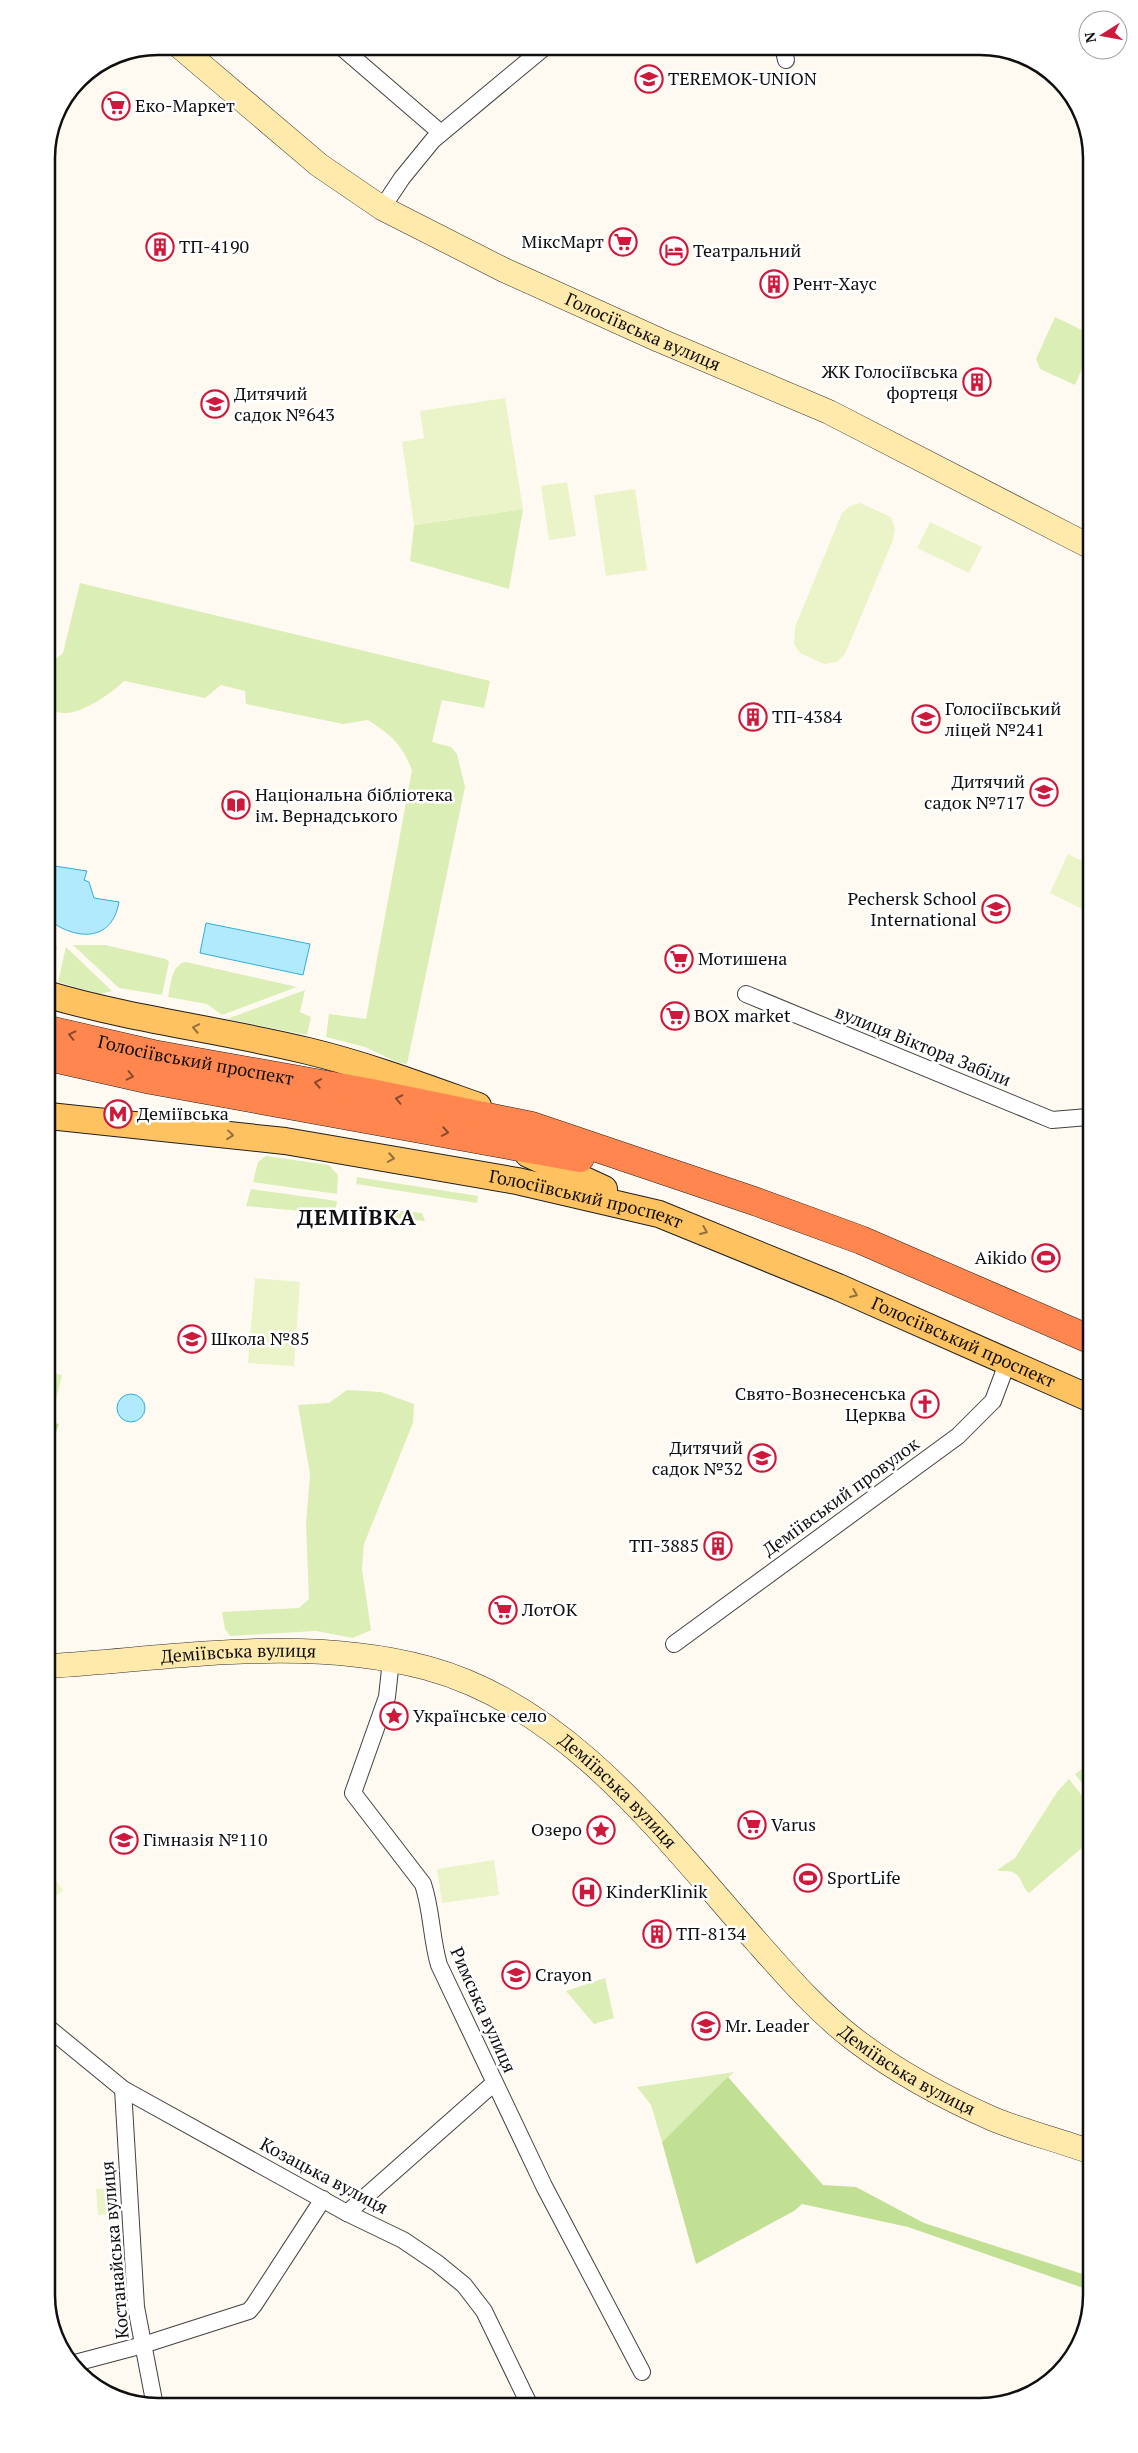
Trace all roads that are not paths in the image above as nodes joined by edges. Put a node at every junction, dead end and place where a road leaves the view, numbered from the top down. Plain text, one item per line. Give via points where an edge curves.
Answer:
1 (190, 55) edge
2 (204, 55) edge
3 (351, 55) edge
4 (535, 55) edge
5 (223, 81) junction
6 (442, 133) junction
7 (382, 208) junction
8 (1083, 543) edge
9 (746, 994) dead end
10 (55, 997) edge
11 (55, 1031) edge
12 (55, 1058) edge
13 (364, 1104) junction
14 (55, 1117) edge
15 (1083, 1117) edge
16 (532, 1126) junction
17 (505, 1143) junction
18 (692, 1180) junction
19 (659, 1214) junction
20 (1083, 1335) edge
21 (1008, 1361) junction
22 (1083, 1395) edge
23 (674, 1644) dead end
24 (390, 1660) junction
25 (55, 1666) edge
26 (55, 2032) edge
27 (494, 2084) junction
28 (123, 2089) junction
29 (1083, 2149) edge
30 (323, 2199) junction
31 (346, 2213) junction
32 (143, 2345) junction
33 (80, 2362) edge
34 (642, 2372) dead end
35 (153, 2398) edge
36 (526, 2398) edge

1 - 5 street, Голосіївська вулиця
2 - 5 street, Голосіївська вулиця
3 - 6 street
4 - 6 street
5 - 7 street, Голосіївська вулиця via 319,165
6 - 7 street via 402,178
7 - 8 street, Голосіївська вулиця via 504,270 829,412
9 - 15 street, вулиця Віктора Забіли via 1052,1120
16 -> 10 main road via 353,1063
13 -> 11 highway, Голосіївський проспект
12 -> 13 highway, Голосіївський проспект via 150,1080
16 -> 13 highway, Голосіївський проспект
13 -> 17 highway, Голосіївський проспект
14 -> 19 main road, Голосіївський проспект via 302,1143 517,1181
16 - 18 highway, Голосіївський проспект
17 - 18 highway, Голосіївський проспект
17 - 19 main road
18 - 20 highway, Голосіївський проспект via 861,1240
19 -> 21 main road, Голосіївський проспект
21 - 22 main road, Голосіївський проспект
21 - 23 street, Деміївський провулок via 993,1401 958,1436
24 - 25 street, Деміївська вулиця via 312,1650 271,1650
24 - 27 street, Римська вулиця via 387,1697 353,1793 423,1884 429,1901 432,1943 439,1966
24 - 29 street, Деміївська вулиця via 430,1669 471,1684 542,1723 573,1748 660,1833 812,2002 856,2041 930,2090 995,2120
26 - 28 street, Козацька вулиця
27 - 31 street
27 - 34 street, Римська вулиця
28 - 30 street, Козацька вулиця
28 - 32 street, Костанайська вулиця via 136,2306
30 - 31 street, Козацька вулиця
30 - 32 street via 249,2311
31 - 36 street, Козацька вулиця via 403,2240 464,2284 484,2311
32 - 33 street
32 - 35 street, Костанайська вулиця

